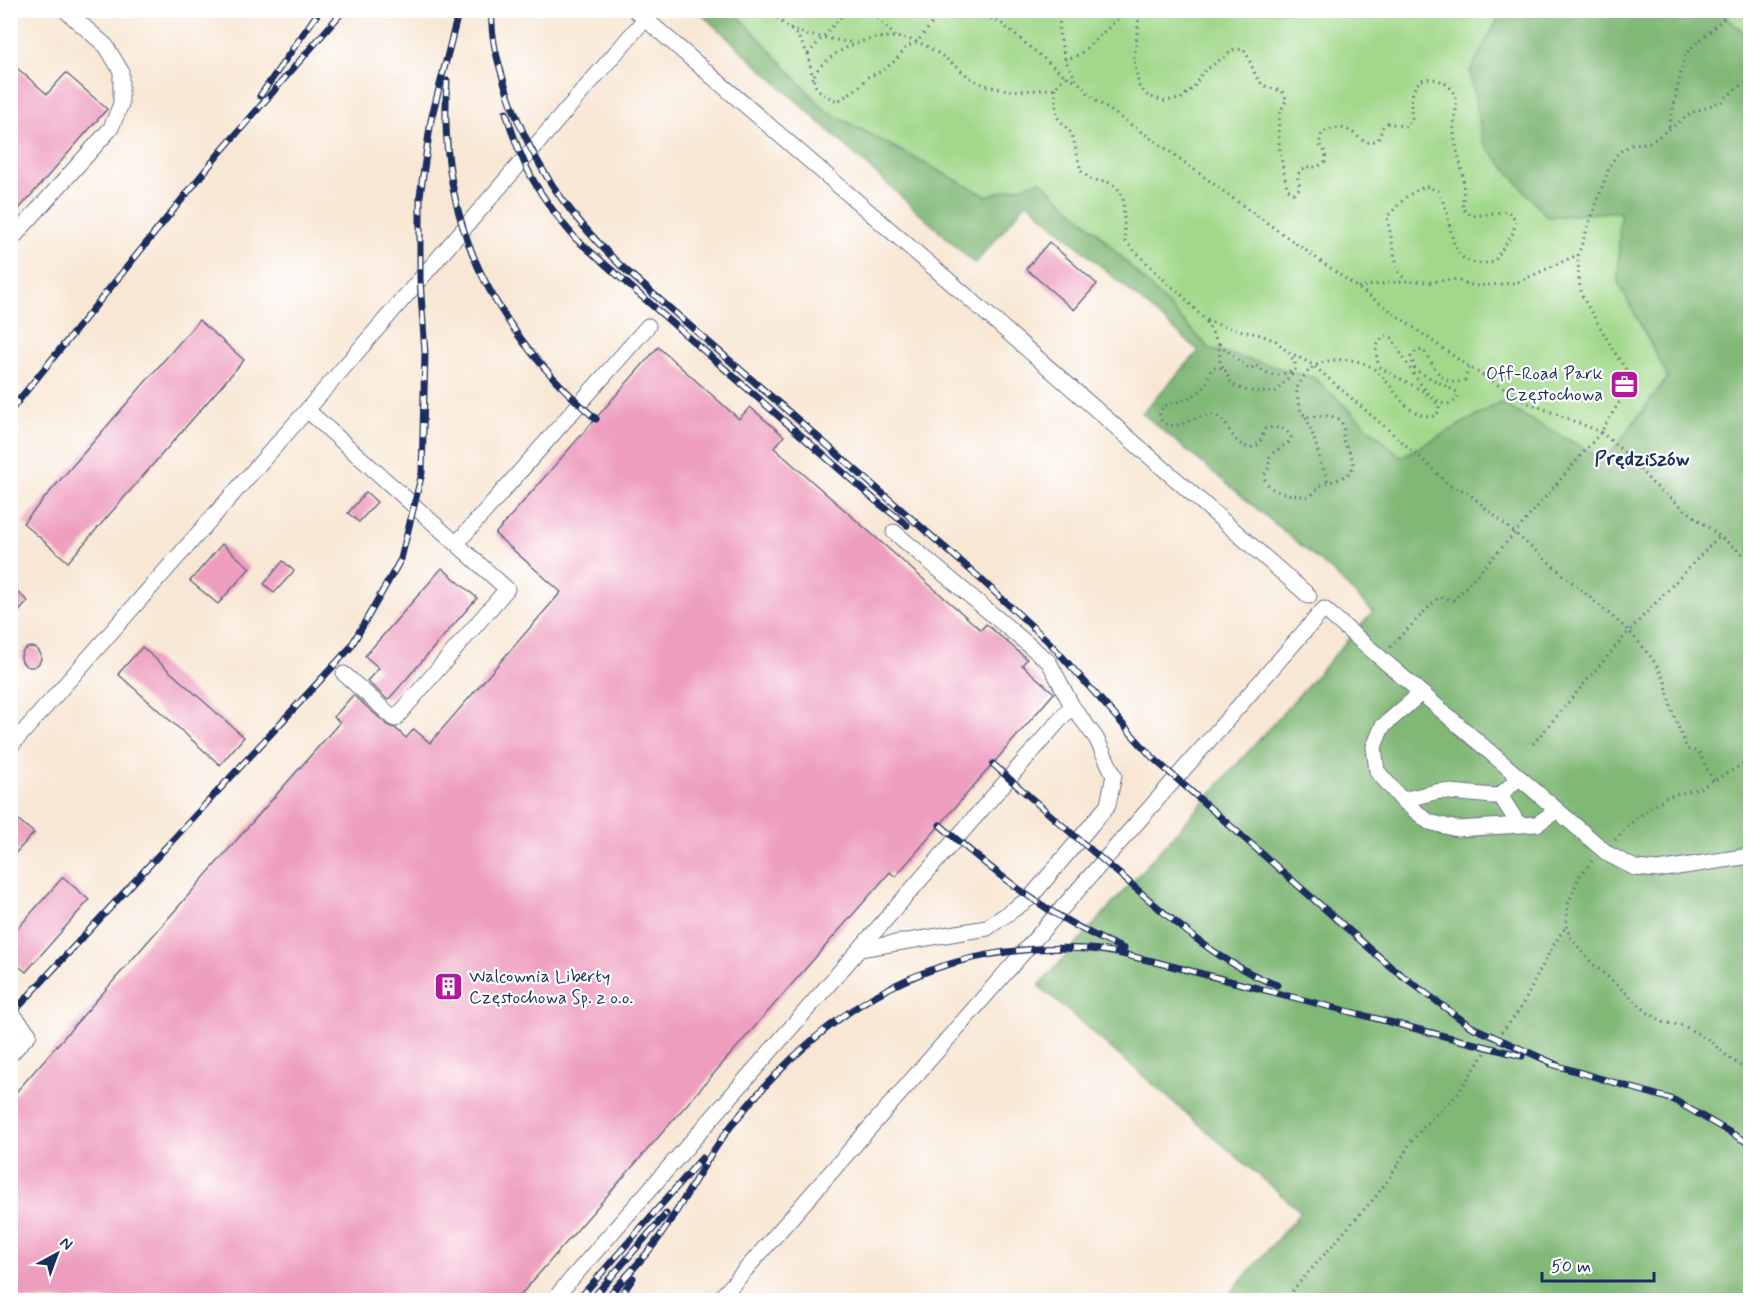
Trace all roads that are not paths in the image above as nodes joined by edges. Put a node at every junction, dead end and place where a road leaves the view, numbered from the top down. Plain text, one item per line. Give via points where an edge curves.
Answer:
1 (65, 10) edge
2 (640, 15) edge
3 (10, 241) edge
4 (648, 326) dead end
5 (307, 410) junction
6 (894, 532) dead end
7 (458, 543) junction
8 (1309, 596) dead end
9 (344, 674) dead end
10 (1421, 693) junction
11 (1072, 706) junction
12 (10, 747) edge
13 (1519, 778) junction
14 (1500, 795) junction
15 (1402, 800) junction
16 (1556, 811) junction
17 (1519, 825) junction
18 (1750, 855) edge
19 (860, 949) junction
20 (10, 1011) edge
21 (10, 1055) edge
22 (553, 1300) edge
23 (719, 1300) edge

1 - 3 street via 106,46 121,71 121,104 111,128
2 - 5 street
2 - 8 street
4 - 7 street
5 - 7 street
5 - 12 street
6 - 11 street via 1049,662
7 - 9 street via 507,589 395,719
10 - 13 street
10 - 15 street via 1382,727 1374,747 1377,771
10 - 23 street via 1324,609
11 - 19 street
11 - 19 street via 1096,738 1114,775 1108,805 1030,898 987,928
13 - 14 street
13 - 16 street
14 - 15 street via 1440,791
14 - 17 street
15 - 17 street via 1429,822 1457,829
16 - 17 street via 1537,824
16 - 18 street via 1604,851 1635,868 1658,870
19 - 22 street
20 - 21 street via 29,1034

